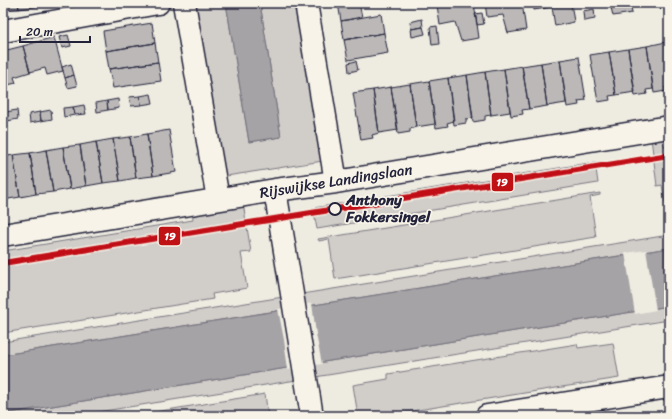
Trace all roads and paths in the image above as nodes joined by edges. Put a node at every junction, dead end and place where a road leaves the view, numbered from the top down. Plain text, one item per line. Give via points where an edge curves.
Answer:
1 (158, 3) edge
2 (184, 3) edge
3 (306, 3) edge
4 (3, 31) edge
5 (669, 127) edge
6 (336, 182) junction
7 (275, 190) junction
8 (218, 199) junction
9 (3, 235) edge
10 (669, 387) edge
11 (311, 411) edge
12 (487, 416) edge

1 - 4 street
2 - 8 street
3 - 6 street
5 - 6 street, Rijswijkse Landingslaan
6 - 7 street, Rijswijkse Landingslaan
7 - 8 street, Rijswijkse Landingslaan
7 - 11 street
8 - 9 street, Rijswijkse Landingslaan
10 - 12 street

